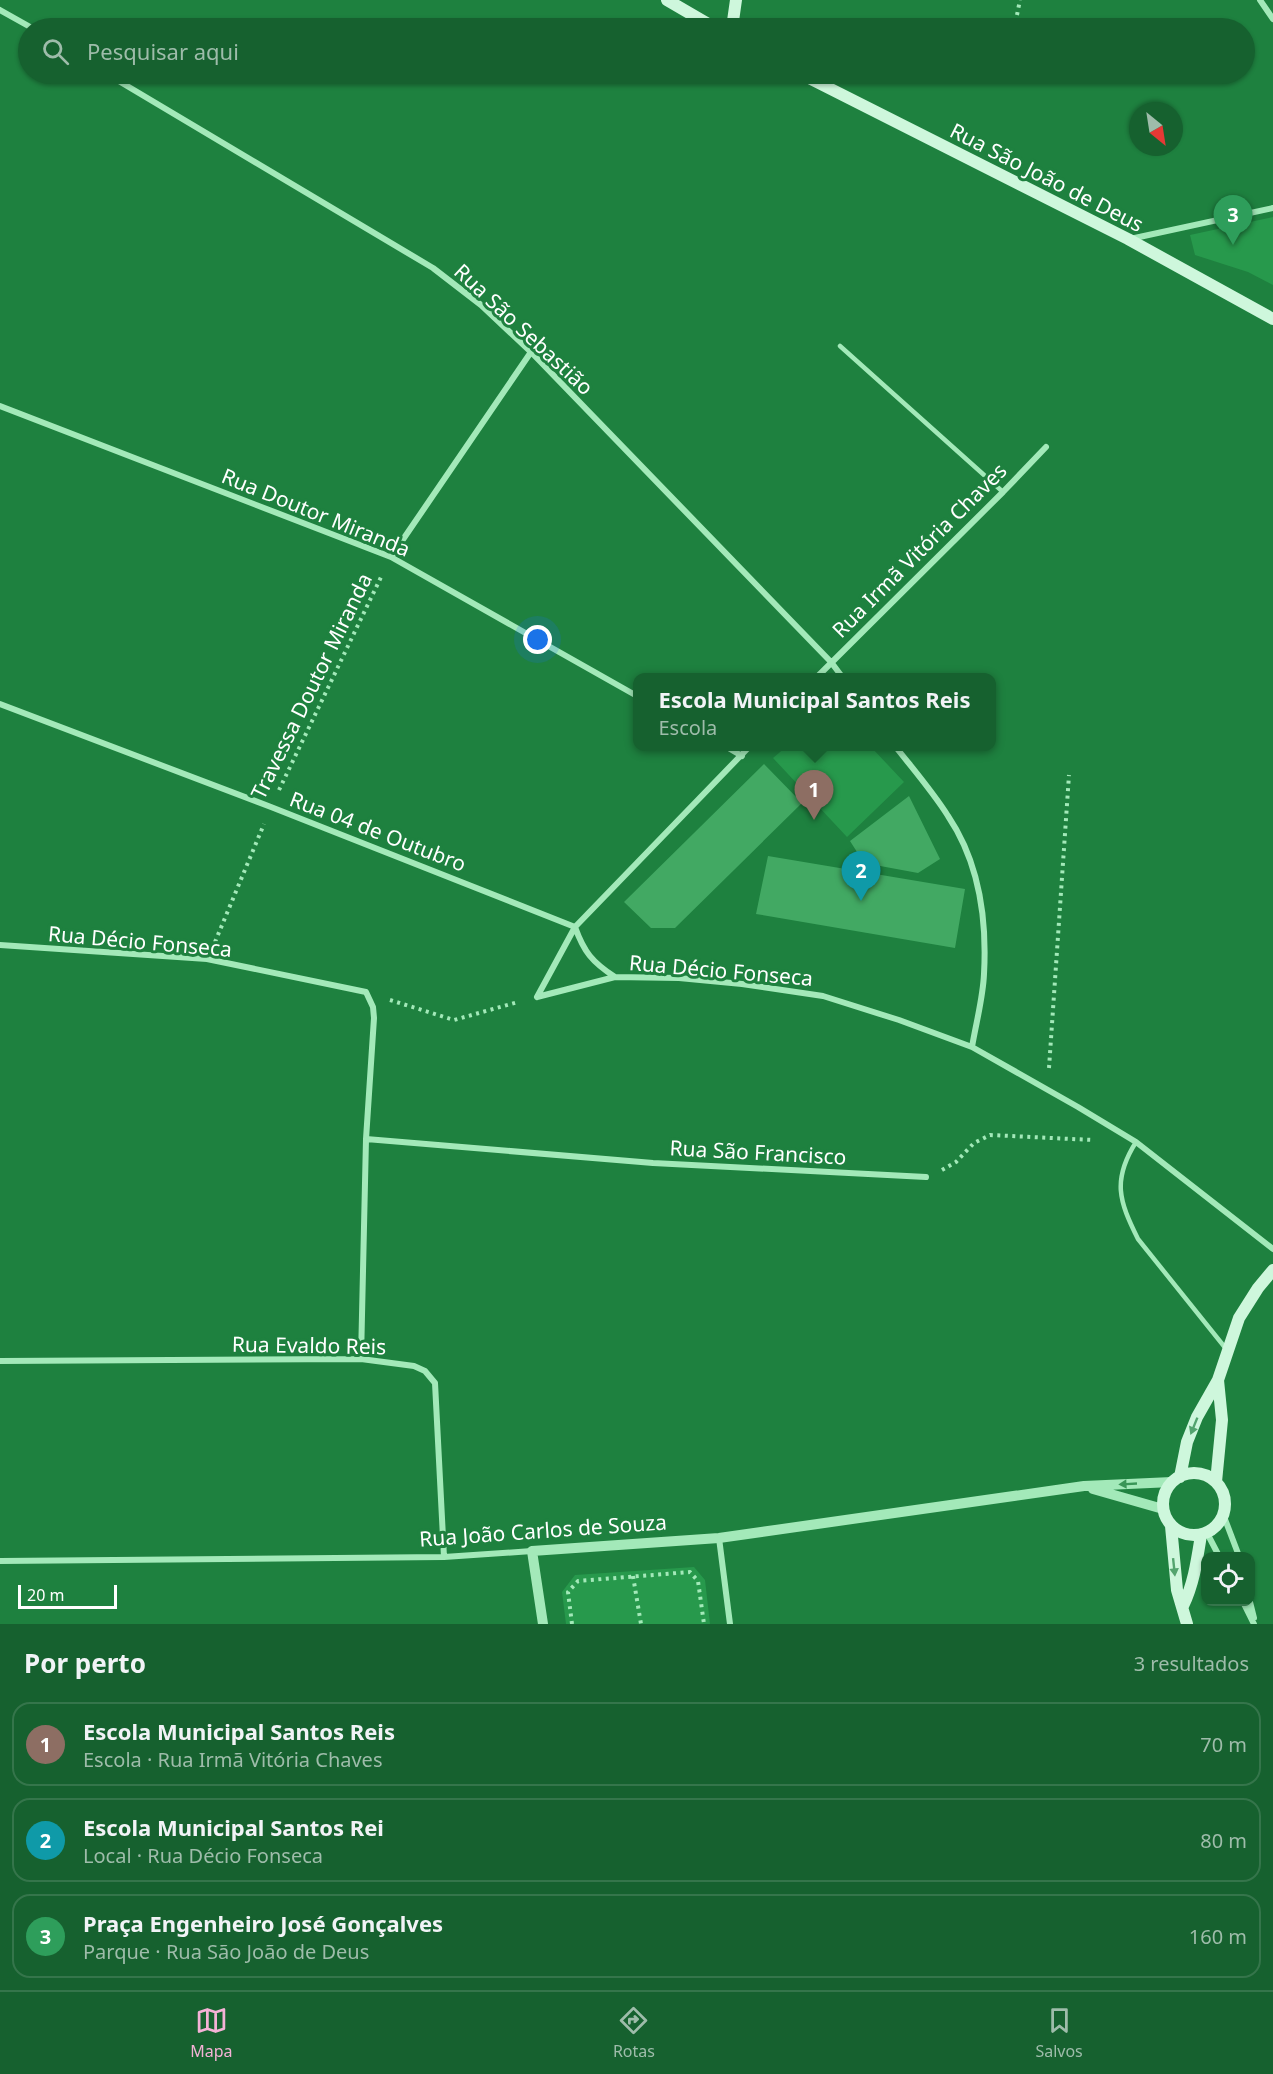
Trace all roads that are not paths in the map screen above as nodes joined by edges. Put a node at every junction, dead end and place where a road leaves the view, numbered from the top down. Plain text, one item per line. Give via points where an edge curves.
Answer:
1 (668, 0) edge
2 (736, 0) edge
3 (1260, 0) edge
4 (0, 10) edge
5 (699, 18) edge
6 (733, 18) edge
7 (1273, 19) edge
8 (18, 20) edge
9 (124, 84) edge
10 (821, 84) edge
11 (1273, 208) edge
12 (1128, 239) junction
13 (1273, 319) edge
14 (840, 346) dead end
15 (531, 352) junction
16 (0, 406) edge
17 (1046, 447) dead end
18 (1003, 492) junction
19 (391, 557) junction
20 (831, 662) junction
21 (821, 673) edge
22 (839, 673) edge
23 (633, 694) edge
24 (0, 704) edge
25 (733, 751) edge
26 (746, 751) edge
27 (899, 751) edge
28 (742, 756) junction
29 (575, 927) junction
30 (0, 945) edge
31 (615, 977) junction
32 (972, 1047) junction
33 (366, 1139) junction
34 (1136, 1142) junction
35 (926, 1177) road end
36 (1273, 1249) edge
37 (1273, 1270) edge
38 (1227, 1350) junction
39 (361, 1359) junction
40 (0, 1361) edge
41 (1218, 1380) junction
42 (1176, 1479) junction
43 (1216, 1482) junction
44 (1084, 1486) junction
45 (1163, 1509) junction
46 (1223, 1514) junction
47 (1171, 1526) junction
48 (1204, 1534) junction
49 (719, 1538) junction
50 (532, 1551) junction
51 (1217, 1552) edge
52 (1237, 1552) edge
53 (444, 1557) junction
54 (0, 1560) edge
55 (1183, 1606) junction
56 (1245, 1606) edge
57 (1251, 1606) edge
58 (543, 1624) edge
59 (730, 1624) edge
60 (1186, 1624) edge
61 (1255, 1624) edge

1 - 5 main road
2 - 6 main road
3 - 7 street
4 - 8 street
9 - 15 street, Rua São Sebastião via 433,268 481,305
10 - 12 main road, Rua São João de Deus
11 - 12 street
12 - 13 main road, Rua São João de Deus
14 - 18 lane
15 - 19 street, Travessa Doutor Miranda
15 - 20 street, Rua São Sebastião
16 - 19 street, Rua Doutor Miranda
17 - 18 street, Rua Irmã Vitória Chaves
18 - 20 street, Rua Irmã Vitória Chaves
19 - 23 street, Rua Doutor Miranda
20 - 21 street, Rua Irmã Vitória Chaves
20 - 22 street, Rua São Sebastião
24 - 29 street, Rua 04 de Outubro
25 - 28 street
26 - 28 street
27 - 32 street via 949,817 969,858 980,897 985,933 984,976
28 - 29 street
29 - 31 street via 588,956
29 - 31 street, Rua Décio Fonseca via 537,997
30 - 33 street, Rua Décio Fonseca via 207,959 366,992 374,1018
31 - 32 street, Rua Décio Fonseca via 700,980 823,996
32 - 34 street, Rua Décio Fonseca
33 - 35 street, Rua São Francisco via 653,1163
33 - 39 street
34 - 36 street, Rua Décio Fonseca
34 - 38 lane via 1120,1177 1128,1219 1138,1239
37 - 38 main road via 1239,1318
38 - 41 main road
39 - 40 street, Rua Evaldo Reis
39 - 53 street, Rua Evaldo Reis via 414,1366 425,1371 435,1383
41 -> 42 main road via 1197,1417
41 - 43 main road via 1222,1420
42 - 43 main road via 1199,1474
42 -> 44 street, Rua João Carlos de Souza
42 - 45 main road via 1164,1495
43 - 46 main road via 1225,1501
44 - 45 street, Rua João Carlos de Souza
44 - 49 street, Rua João Carlos de Souza
45 - 47 main road
46 - 48 main road via 1217,1525
46 - 52 street
47 - 48 main road via 1185,1534
47 -> 55 main road via 1177,1590
48 - 51 street
48 - 55 main road via 1191,1590
49 - 50 street, Rua João Carlos de Souza
49 - 59 street
50 - 53 street, Rua João Carlos de Souza
50 - 58 street
53 - 54 street, Rua João Carlos de Souza
55 - 60 main road
56 - 61 street
57 - 61 street

